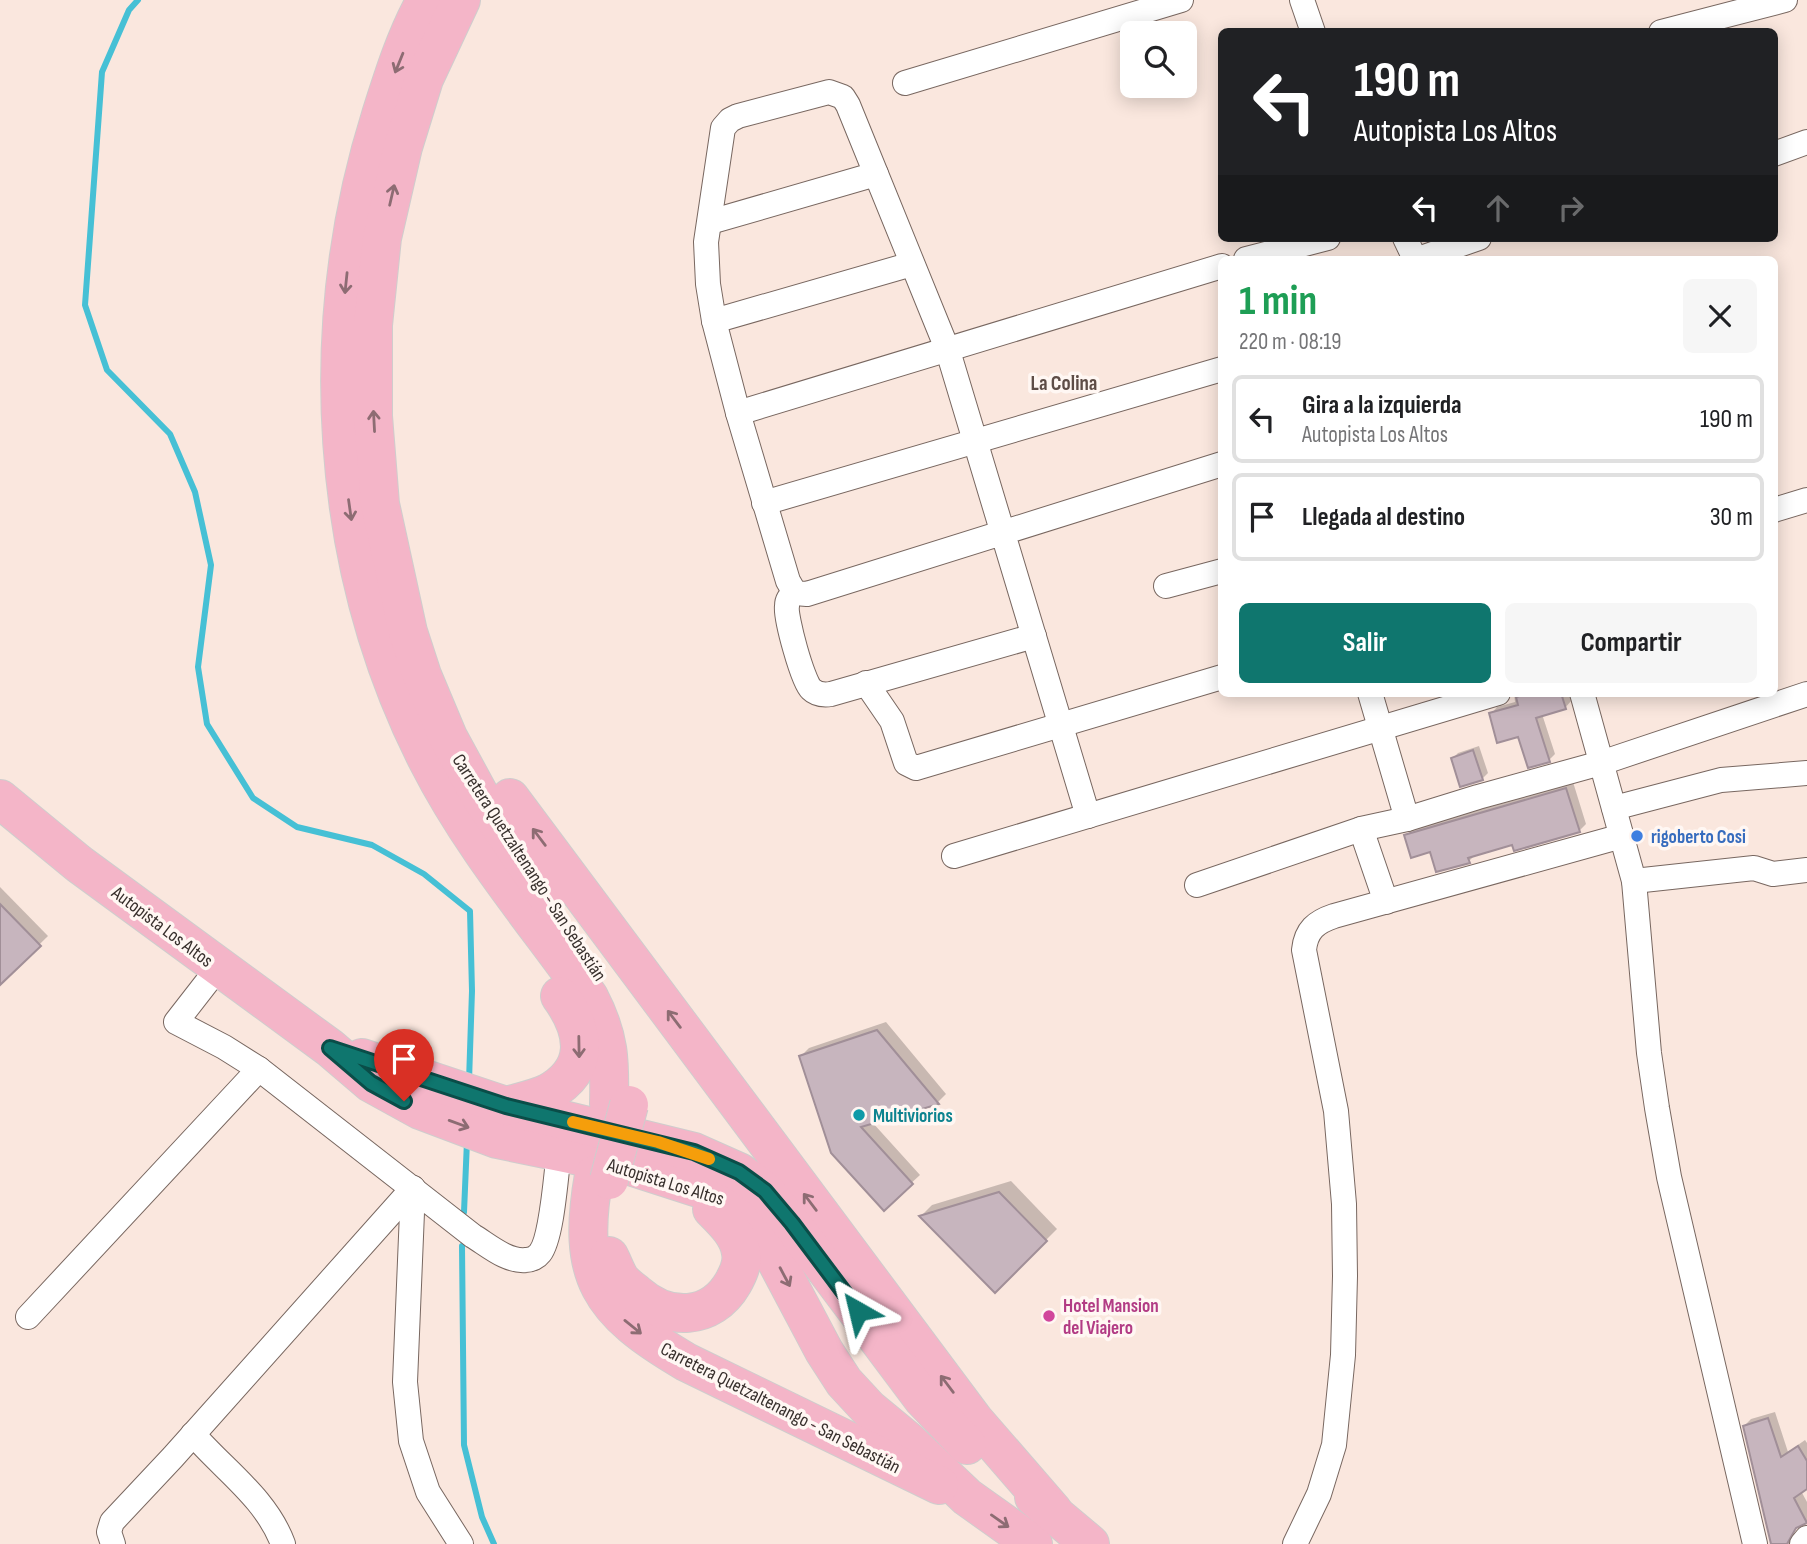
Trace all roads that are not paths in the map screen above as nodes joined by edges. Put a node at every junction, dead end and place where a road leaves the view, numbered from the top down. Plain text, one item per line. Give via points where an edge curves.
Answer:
1 (426, 0) edge
2 (461, 0) edge
3 (1181, 0) edge
4 (1302, 0) edge
5 (1785, 0) edge
6 (1312, 28) edge
7 (1676, 28) edge
8 (905, 83) dead end
9 (1807, 142) edge
10 (1778, 152) edge
11 (876, 174) junction
12 (710, 222) junction
13 (1312, 242) edge
14 (1467, 242) edge
15 (1258, 256) edge
16 (1425, 256) edge
17 (912, 264) junction
18 (1218, 268) edge
19 (715, 321) junction
20 (948, 351) junction
21 (1218, 370) edge
22 (738, 413) junction
23 (975, 442) junction
24 (1218, 465) edge
25 (1807, 500) edge
26 (764, 503) junction
27 (1778, 509) edge
28 (1002, 532) junction
29 (1218, 572) edge
30 (399, 584) junction
31 (1166, 586) dead end
32 (795, 593) junction
33 (370, 617) junction
34 (1034, 636) junction
35 (1218, 678) edge
36 (866, 682) junction
37 (1807, 694) edge
38 (1371, 697) edge
39 (1485, 697) edge
40 (1583, 697) edge
41 (1060, 724) junction
42 (1380, 728) junction
43 (1601, 764) junction
44 (1807, 773) edge
45 (0, 799) edge
46 (1614, 808) junction
47 (1088, 816) junction
48 (1406, 819) junction
49 (1361, 829) junction
50 (1622, 836) junction
51 (954, 856) dead end
52 (1807, 870) edge
53 (1634, 881) junction
54 (1197, 885) dead end
55 (1386, 902) junction
56 (218, 968) junction
57 (259, 1069) junction
58 (619, 1105) junction
59 (501, 1117) junction
60 (559, 1152) junction
61 (601, 1177) junction
62 (685, 1184) junction
63 (413, 1188) junction
64 (28, 1317) dead end
65 (193, 1434) junction
66 (967, 1497) junction
67 (1053, 1511) junction
68 (1807, 1538) edge
69 (113, 1544) edge
70 (283, 1544) edge
71 (461, 1544) edge
72 (1033, 1544) edge
73 (1090, 1544) edge
74 (1295, 1544) edge
75 (1755, 1544) edge
76 (1802, 1544) edge

1 -> 33 main road, Carretera Quetzaltenango - San Sebastián via 392,82 368,158 351,239 342,325 342,434
30 -> 2 main road, Carretera Quetzaltenango - San Sebastián via 380,504 373,416 374,313 382,238 403,147 424,79
3 - 8 street
4 - 6 street
5 - 7 street
9 - 10 street
11 - 12 street
11 - 12 street via 848,105 836,94 738,116 723,128
11 - 17 street
12 - 19 street via 705,262
13 - 15 street
14 - 16 street
17 - 19 street
17 - 20 street
18 - 20 street
19 - 22 street
20 - 22 street
20 - 23 street
21 - 23 street
22 - 26 street
23 - 26 street
23 - 28 street
24 - 28 street
25 - 27 street
26 - 32 street
28 - 32 street via 807,594
28 - 34 street
29 - 31 street
30 - 58 main road, Carretera Quetzaltenango - San Sebastián via 408,632 448,737 485,804 602,976 626,1023 633,1054
67 -> 30 main road via 967,1410 503,789 455,710
32 - 36 street via 786,611 807,684 825,695
33 - 58 main road, Carretera Quetzaltenango - San Sebastián via 428,762 476,843 600,1017
33 -> 59 main road via 399,725 434,816 564,1001 578,1031 576,1071 546,1094
34 - 36 street
34 - 41 street
35 - 41 street
36 - 41 street via 892,721 906,763 912,767
37 - 43 street
38 - 42 street
39 - 42 street
40 - 43 street
41 - 47 street
42 - 47 street
42 - 48 street
43 - 46 street
43 - 48 street
44 - 46 street via 1711,782
45 - 56 main road, Autopista Los Altos
46 - 50 street
47 - 51 street
48 - 49 street
49 - 54 street
49 - 55 street
50 - 53 street
50 - 55 street
52 - 53 street via 1773,874 1754,868
53 - 75 street via 1659,1120
55 - 74 street via 1322,920 1305,941 1338,1124 1345,1276 1335,1445 1319,1494
56 - 57 street via 176,1022
56 - 59 main road, Autopista Los Altos via 371,1083
57 - 63 street
57 - 64 street
58 - 61 main road, Carretera Quetzaltenango - San Sebastián, bridge
59 - 60 main road, Autopista Los Altos
59 - 67 main road, Autopista Los Altos via 694,1152 739,1172 765,1191 792,1223 923,1399 977,1456
60 - 62 main road, Autopista Los Altos via 633,1167
60 - 63 street via 545,1242 530,1260 494,1250
61 - 62 main road, Carretera Quetzaltenango - San Sebastián via 604,1228 622,1282 649,1305 677,1314 705,1310 725,1296 740,1271 741,1252 735,1236
61 -> 66 main road, Carretera Quetzaltenango - San Sebastián via 588,1209 590,1257 600,1288 647,1339 896,1466
62 -> 66 main road, Autopista Los Altos via 726,1197 744,1210 844,1382
63 - 65 street
63 - 71 street via 405,1382 411,1441 428,1492
65 - 69 street via 112,1522
65 - 70 street via 257,1499
66 -> 72 main road
67 - 73 main road
68 - 76 street

